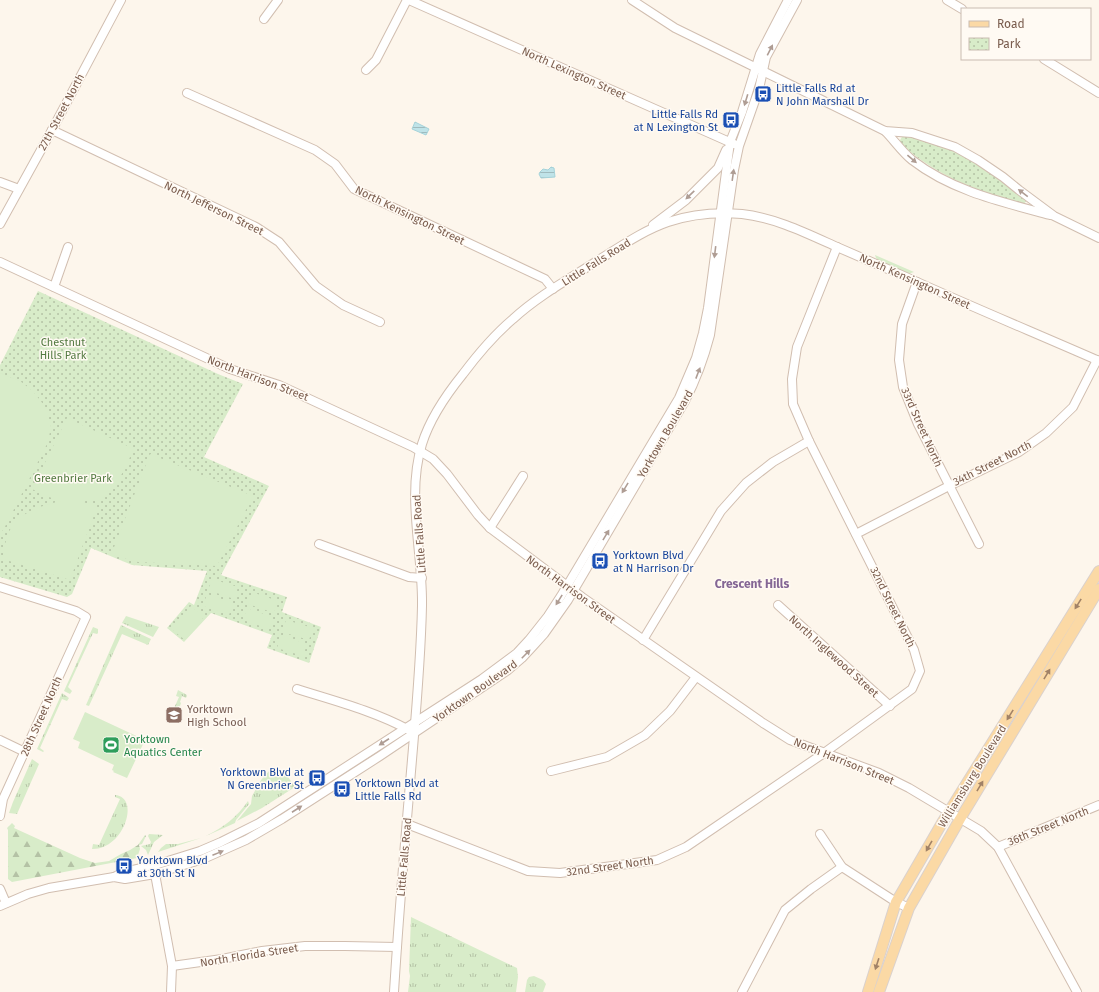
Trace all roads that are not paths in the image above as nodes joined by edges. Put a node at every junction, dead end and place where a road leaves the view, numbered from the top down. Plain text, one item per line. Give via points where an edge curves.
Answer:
1 (121, 0) edge
2 (278, 0) edge
3 (408, 0) edge
4 (632, 0) edge
5 (788, 0) edge
6 (797, 0) edge
7 (947, 0) edge
8 (961, 8) edge
9 (264, 19) dead end
10 (1046, 60) edge
11 (759, 69) junction
12 (366, 70) dead end
13 (187, 93) dead end
14 (1099, 93) edge
15 (52, 130) junction
16 (885, 131) junction
17 (730, 142) junction
18 (739, 146) junction
19 (0, 182) edge
20 (19, 189) junction
21 (724, 213) junction
22 (1054, 216) junction
23 (0, 224) edge
24 (644, 232) junction
25 (1099, 238) edge
26 (68, 247) dead end
27 (837, 247) junction
28 (0, 262) edge
29 (917, 282) junction
30 (54, 286) junction
31 (553, 289) junction
32 (380, 322) dead end
33 (1098, 360) edge
34 (809, 441) junction
35 (420, 451) junction
36 (523, 476) dead end
37 (949, 486) junction
38 (490, 528) junction
39 (856, 534) junction
40 (319, 544) dead end
41 (979, 544) dead end
42 (1099, 571) edge
43 (422, 578) junction
44 (1, 588) edge
45 (570, 588) junction
46 (1099, 589) edge
47 (778, 605) dead end
48 (643, 640) junction
49 (696, 677) junction
50 (297, 689) dead end
51 (890, 706) junction
52 (415, 722) junction
53 (406, 728) junction
54 (414, 733) junction
55 (0, 740) edge
56 (25, 752) junction
57 (824, 753) junction
58 (552, 771) dead end
59 (1099, 805) edge
60 (949, 812) junction
61 (0, 816) edge
62 (960, 819) junction
63 (407, 824) junction
64 (820, 834) dead end
65 (998, 847) junction
66 (842, 868) junction
67 (155, 874) junction
68 (114, 878) junction
69 (0, 889) edge
70 (896, 902) junction
71 (3, 904) edge
72 (908, 908) junction
73 (397, 947) junction
74 (172, 966) junction
75 (171, 992) edge
76 (394, 992) edge
77 (742, 992) edge
78 (868, 992) edge
79 (879, 992) edge
80 (1077, 992) edge

1 - 15 street, 27th Street North
2 - 9 street
3 - 12 street via 376,60
3 - 17 street, North Lexington Street
4 - 11 street via 675,28
5 - 11 street via 764,43
11 -> 6 street
7 - 8 street
10 - 14 street
11 - 16 street
11 -> 17 street
11 - 18 street via 759,89
13 - 31 street, North Kensington Street via 315,150 335,164 354,189 545,279
15 - 20 street, 27th Street North
15 - 32 street, North Jefferson Street via 256,227 280,242 316,286 343,305
22 -> 16 street via 1003,177 956,148 912,133
16 -> 22 street via 911,159 939,178 966,191
17 - 18 street, North Lexington Street
17 - 21 street
17 -> 24 street via 718,168 686,200
21 -> 18 street
19 - 20 street
20 - 23 street, 27th Street North
21 - 24 street, Little Falls Road via 671,221
21 - 27 street, North Kensington Street via 766,218
21 - 45 street, Yorktown Boulevard via 710,335 695,381 678,414
22 - 25 street
24 - 31 street, Little Falls Road
26 - 30 street
27 - 29 street, North Kensington Street
27 - 34 street, 32nd Street North via 797,347 792,379 793,404
28 - 30 street, North Harrison Street
29 - 33 street, North Kensington Street
29 - 37 street, 33rd Street North via 902,324 899,360 903,387
30 - 35 street, North Harrison Street via 230,369 280,385
31 - 35 street, Little Falls Road via 516,315 485,346 450,390 432,419
33 - 37 street, 34th Street North via 1073,407 1046,433 1019,452
34 - 39 street, 32nd Street North
34 - 48 street via 773,462 751,479 721,511
35 - 38 street, North Harrison Street via 433,459 447,474
35 - 43 street, Little Falls Road via 415,494
36 - 38 street
37 - 39 street, 34th Street North
37 - 41 street, 33rd Street North
38 - 45 street, North Harrison Street
39 - 51 street, 32nd Street North via 914,650 920,671 912,689
40 - 43 street via 409,577
42 -> 60 main road, Williamsburg Boulevard
43 - 52 street, Little Falls Road
44 - 56 street, 28th Street North via 76,611 86,617
45 - 48 street, North Harrison Street
45 -> 52 street, Yorktown Boulevard via 517,653
54 -> 45 street, Yorktown Boulevard via 522,658 544,634
62 -> 46 main road, Williamsburg Boulevard
47 - 51 street, North Inglewood Street
48 - 49 street, North Harrison Street
49 - 57 street, North Harrison Street via 763,724 790,740
49 - 58 street via 670,711 645,735 607,757
50 - 53 street via 373,713
51 - 57 street, 32nd Street North
52 - 53 street, Yorktown Boulevard
52 - 54 street, Little Falls Road
53 - 54 street
53 -> 68 street, Yorktown Boulevard via 242,832 181,857 124,872
54 - 63 street, Little Falls Road
67 -> 54 street, Yorktown Boulevard via 203,859 246,840
55 - 56 street
56 - 61 street, 28th Street North via 3,799
57 - 60 street, North Harrison Street via 879,772
57 - 63 street, 32nd Street North via 686,847 657,860 560,873 528,871
59 - 65 street, 36th Street North
60 - 62 street, North Harrison Street
60 -> 70 main road, Williamsburg Boulevard
62 - 65 street, North Harrison Street via 982,831
62 - 72 main road, Williamsburg Boulevard
63 - 73 street, Little Falls Road
64 - 66 street
65 - 80 street, North Harrison Street
66 - 70 street
66 - 77 street via 785,910
67 - 68 street, Yorktown Boulevard via 125,879
67 - 74 street
68 - 71 street, Yorktown Boulevard via 49,888
69 - 71 street
70 - 72 street
70 -> 78 main road, Williamsburg Boulevard
72 - 79 main road, Williamsburg Boulevard
73 - 74 street, North Florida Street via 304,946 262,950
73 - 76 street, Little Falls Road
74 - 75 street

